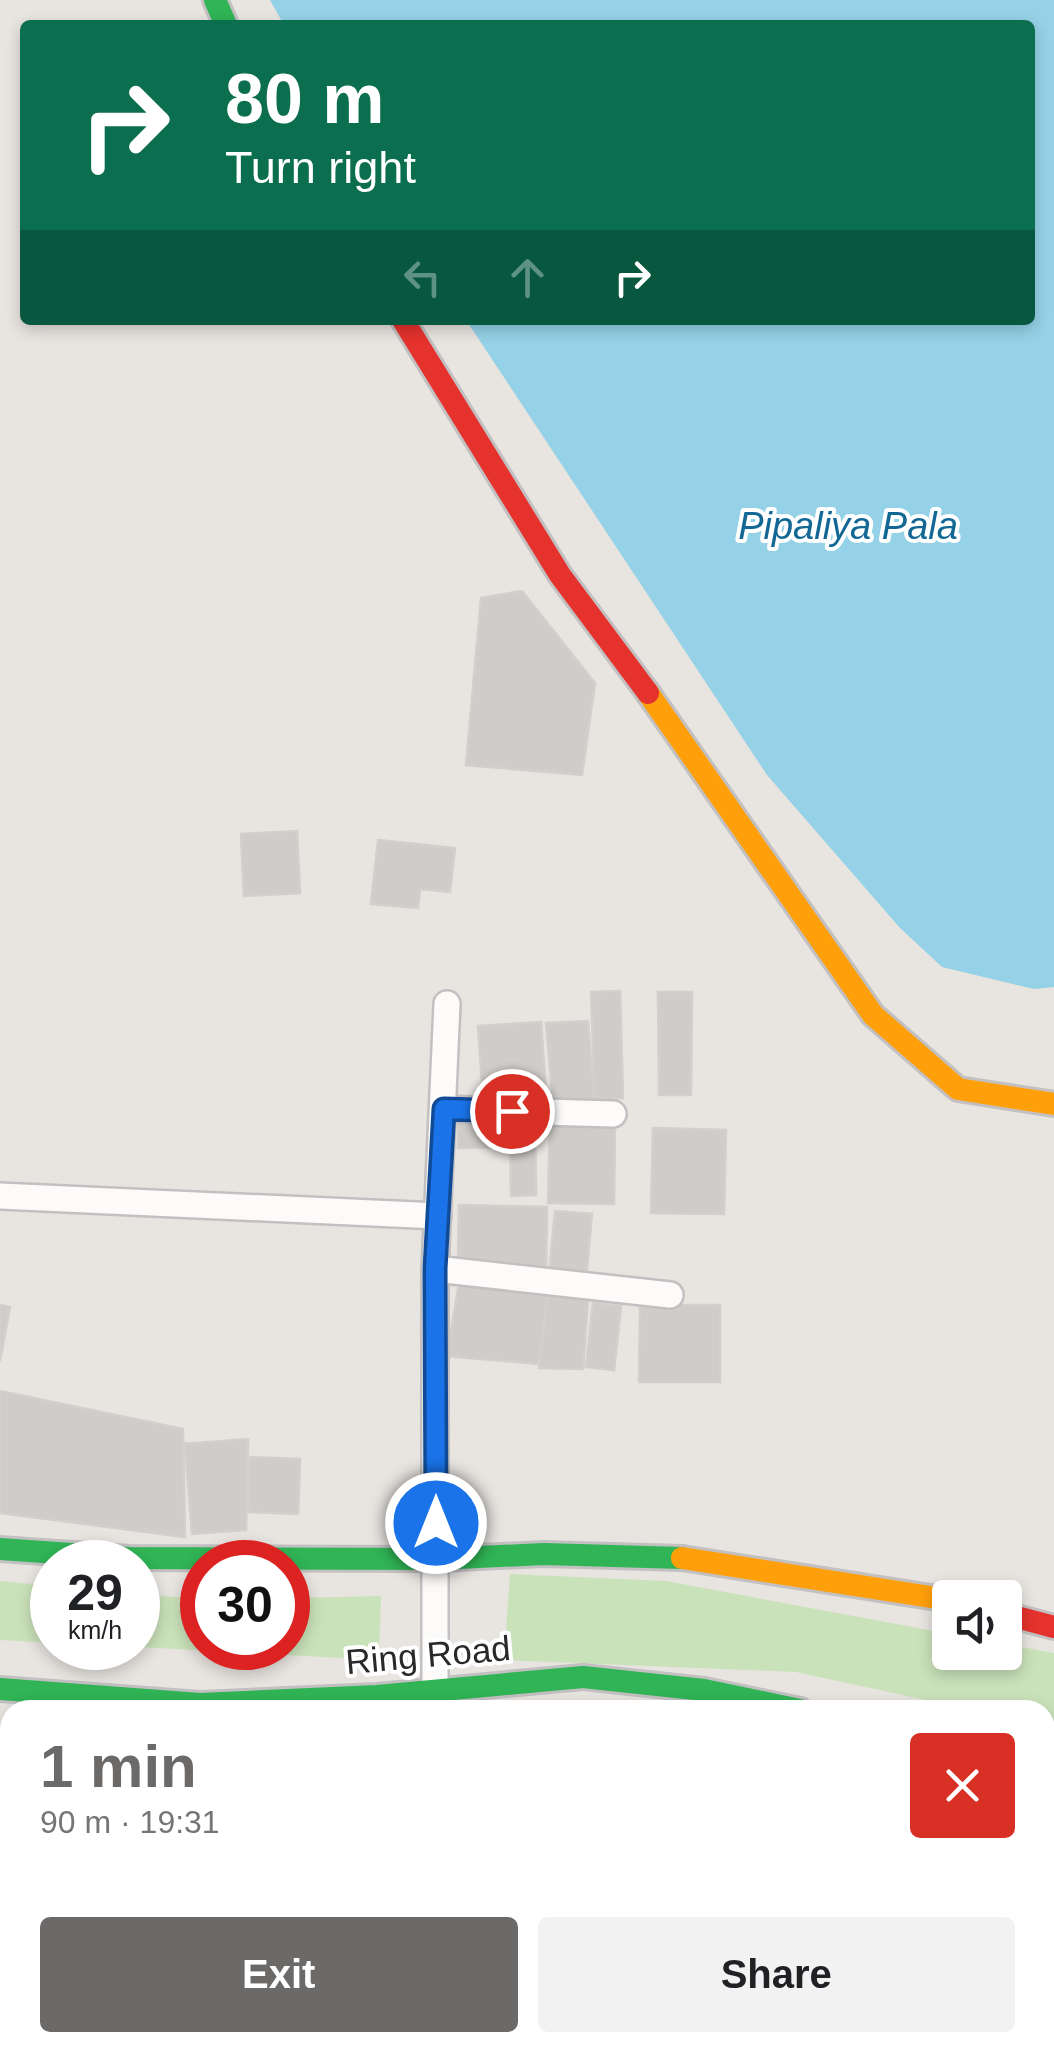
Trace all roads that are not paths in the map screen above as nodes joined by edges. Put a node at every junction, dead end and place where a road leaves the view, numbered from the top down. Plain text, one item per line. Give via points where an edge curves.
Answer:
1 (406, 325) edge
2 (447, 1004) dead end
3 (1054, 1104) edge
4 (444, 1109) junction
5 (613, 1114) dead end
6 (0, 1196) edge
7 (438, 1216) junction
8 (435, 1269) junction
9 (670, 1294) dead end
10 (0, 1549) edge
11 (436, 1560) junction
12 (932, 1597) edge
13 (1022, 1619) edge
14 (1054, 1627) edge
15 (0, 1688) edge
16 (435, 1691) junction
17 (150, 1700) edge
18 (272, 1700) edge
19 (752, 1700) edge

1 - 3 main road via 560,576 873,1015 958,1089
2 - 4 street
4 - 5 street
4 - 7 street
6 - 7 street
7 - 8 street
8 - 9 street
8 - 11 street
10 - 11 main road via 129,1558
11 - 12 main road via 544,1554 694,1558
11 - 16 street
13 - 14 main road
15 - 17 main road, Ring Road
16 - 18 main road, Ring Road
16 - 19 main road, Ring Road via 583,1677

